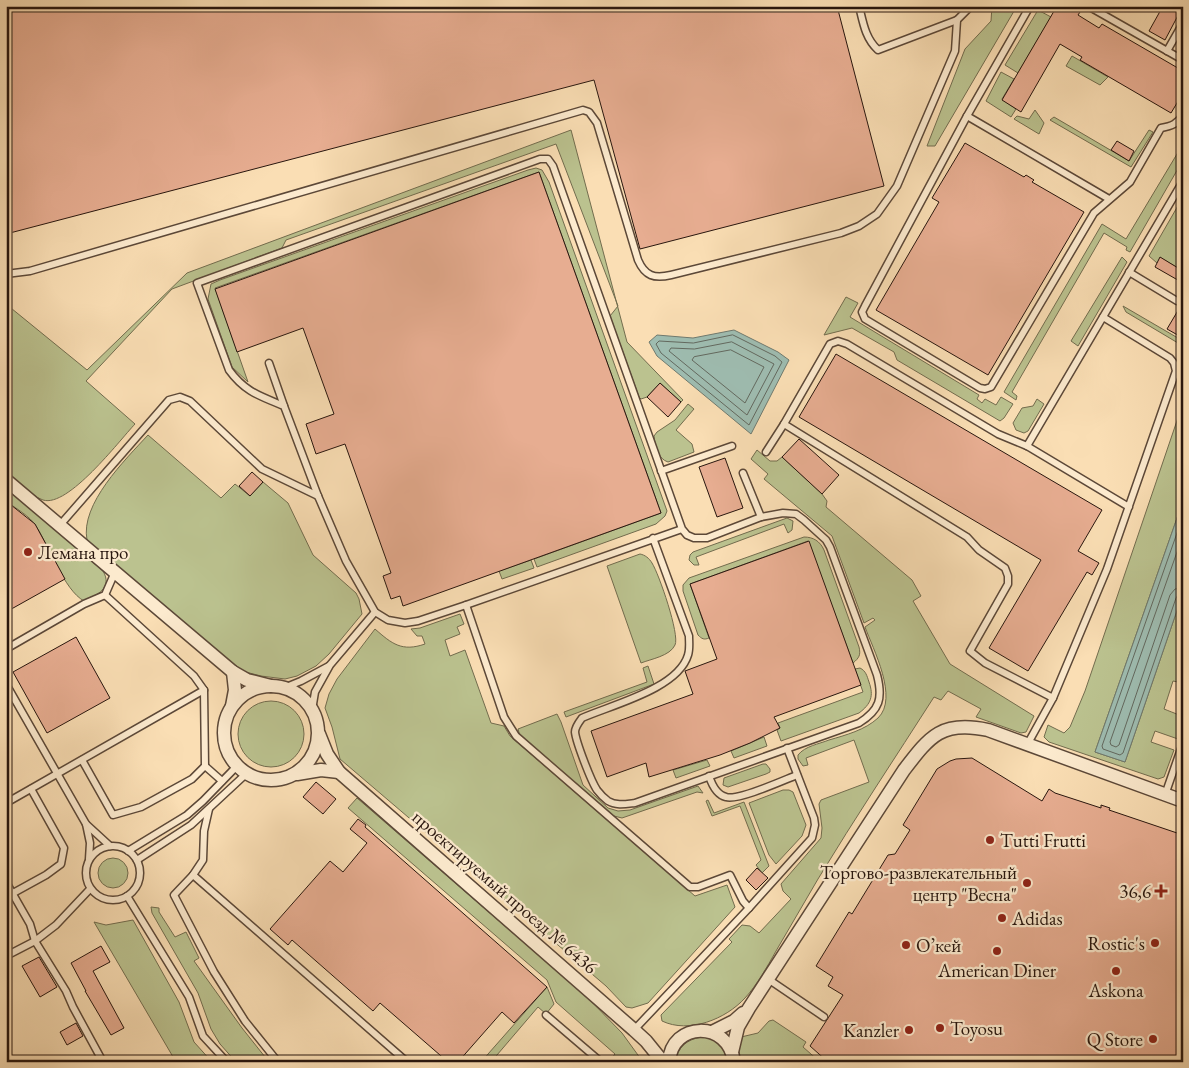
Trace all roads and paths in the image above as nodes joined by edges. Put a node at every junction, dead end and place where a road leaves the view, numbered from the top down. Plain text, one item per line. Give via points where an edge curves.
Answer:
1 (859, 6) edge
2 (971, 6) edge
3 (1030, 6) edge
4 (1088, 6) edge
5 (957, 20) junction
6 (1183, 23) edge
7 (1167, 51) junction
8 (1183, 60) edge
9 (1183, 115) edge
10 (967, 116) junction
11 (1183, 181) edge
12 (1109, 198) junction
13 (1129, 272) junction
14 (6, 274) edge
15 (1177, 301) dead end
16 (1103, 317) junction
17 (269, 363) dead end
18 (284, 406) junction
19 (784, 424) junction
20 (732, 446) dead end
21 (1027, 446) junction
22 (766, 452) dead end
23 (661, 471) junction
24 (743, 473) dead end
25 (6, 480) edge
26 (318, 496) junction
27 (1129, 507) junction
28 (761, 517) junction
29 (60, 525) junction
30 (682, 529) junction
31 (654, 538) junction
32 (115, 572) junction
33 (105, 595) junction
34 (466, 605) junction
35 (375, 612) junction
36 (6, 649) edge
37 (330, 665) junction
38 (233, 672) junction
39 (6, 684) edge
40 (278, 687) junction
41 (204, 690) junction
42 (1053, 698) junction
43 (231, 708) junction
44 (312, 710) junction
45 (319, 734) junction
46 (1183, 743) edge
47 (1027, 745) junction
48 (787, 748) junction
49 (82, 760) junction
50 (204, 766) junction
51 (242, 770) junction
52 (339, 772) junction
53 (58, 774) junction
54 (797, 774) junction
55 (294, 775) junction
56 (709, 776) junction
57 (222, 781) junction
58 (31, 789) junction
59 (1165, 795) junction
60 (1183, 801) edge
61 (6, 803) edge
62 (209, 809) junction
63 (86, 824) junction
64 (191, 825) junction
65 (204, 831) junction
66 (110, 846) junction
67 (128, 851) junction
68 (89, 860) junction
69 (136, 860) junction
70 (193, 875) junction
71 (6, 882) edge
72 (90, 888) junction
73 (13, 894) junction
74 (127, 896) junction
75 (6, 897) edge
76 (750, 908) junction
77 (35, 941) junction
78 (6, 956) edge
79 (768, 979) junction
80 (749, 1008) junction
81 (546, 1015) dead end
82 (824, 1017) dead end
83 (634, 1030) junction
84 (712, 1032) junction
85 (679, 1039) junction
86 (646, 1040) junction
87 (734, 1059) edge
88 (103, 1062) edge
89 (227, 1062) edge
90 (278, 1062) edge
91 (407, 1062) edge
92 (601, 1062) edge
93 (663, 1062) edge
94 (669, 1062) edge

1 - 5 lane via 866,35 878,50
2 - 5 lane
3 - 10 lane
4 - 7 lane
5 - 14 lane via 955,50 897,186 877,214 842,233 660,278 650,275 642,270 638,260 598,123 590,112 583,110 30,271
6 - 7 lane
7 - 8 lane
9 - 12 lane via 1172,126 1161,128 1130,182
10 - 12 lane
10 - 12 lane via 862,312 865,319 980,388 991,387 1094,213
11 - 13 lane
13 - 15 lane
13 - 16 lane
16 - 21 lane
16 - 27 lane via 1170,358 1176,371
17 - 18 lane
18 - 23 lane via 251,393 234,378 197,282 540,159 548,159
18 - 26 lane
19 - 21 lane via 830,344 838,341 998,434
19 - 22 lane
19 - 42 lane via 967,537 1005,568 1008,584 970,651 985,663
20 - 23 lane
21 - 27 lane
23 - 30 lane
24 - 28 lane
25 - 29 street
26 - 29 lane via 262,469 190,401 180,397 169,400
26 - 35 lane via 346,561
27 - 42 lane
28 - 30 lane via 707,538 694,538
28 - 48 lane via 796,514 826,540 879,684 880,702 868,717
29 - 32 street
30 - 31 lane
31 - 34 lane
31 - 56 lane via 689,636 688,657 668,680 582,718 575,731 594,785 599,793 615,804 635,803
32 - 33 lane
32 - 38 street
33 - 36 lane
33 - 41 lane via 194,676
34 - 35 lane via 418,621 405,622 388,620
34 - 76 lane via 504,717 516,736 690,887 730,875
35 - 37 lane
37 - 40 lane via 301,682
37 - 44 lane via 315,692
38 - 40 street via 246,680
38 - 43 street via 235,690
39 - 53 lane
40 - 43 street via 260,687 248,692
40 - 44 street via 300,696
41 - 49 lane
41 - 50 lane
42 - 47 lane
43 - 51 street via 226,720 225,744
44 - 45 street
45 - 52 street, проектируемый проезд № 6436
45 - 55 street via 312,758
46 - 59 lane
47 - 59 street
47 - 79 street via 969,726 946,729 924,744
48 - 54 lane
48 - 56 lane
49 - 50 lane via 113,815 141,807 192,779
49 - 53 lane
50 - 57 lane
51 - 55 street via 258,779 282,779
51 - 57 lane
51 - 62 lane
52 - 55 street via 321,770
52 - 83 street, проектируемый проезд № 6436
53 - 58 lane
53 - 63 lane
54 - 56 lane via 730,798 717,792
54 - 76 lane via 814,818 814,832 807,845
57 - 67 lane via 187,816
58 - 61 lane
58 - 73 lane via 64,848 61,864
59 - 60 street
62 - 64 lane
62 - 65 lane
63 - 66 lane
63 - 68 lane
64 - 65 lane
64 - 69 lane
65 - 70 lane via 203,860
66 - 67 lane
66 - 68 lane via 94,853
67 - 69 lane
68 - 72 lane via 86,874
69 - 74 lane via 138,884
70 - 90 lane via 174,895 214,972 245,1021
70 - 91 lane
71 - 73 lane
72 - 74 lane via 111,900
72 - 77 lane via 56,925
73 - 75 lane
73 - 77 lane via 30,924
74 - 89 lane via 189,998 204,1036
76 - 83 lane
77 - 78 lane
77 - 88 lane via 66,991
79 - 80 street
79 - 82 lane
80 - 84 street via 734,1021
80 - 87 street via 738,1027
81 - 92 lane
83 - 86 street, проектируемый проезд № 6436
84 - 85 street via 694,1031
84 - 87 street via 728,1043
85 - 86 street via 663,1043
85 - 94 street
86 - 93 street, проектируемый проезд № 6436

